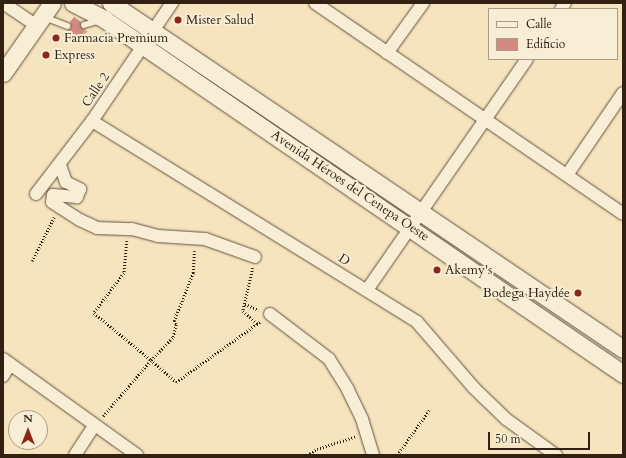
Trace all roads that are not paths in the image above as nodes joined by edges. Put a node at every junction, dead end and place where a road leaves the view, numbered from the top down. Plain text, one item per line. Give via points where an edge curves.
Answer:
1 (3, 3) edge
2 (73, 3) edge
3 (111, 3) edge
4 (172, 3) edge
5 (316, 3) edge
6 (423, 3) edge
7 (44, 15) edge
8 (104, 18) junction
9 (84, 25) dead end
10 (67, 26) dead end
11 (153, 30) junction
12 (143, 46) junction
13 (388, 53) junction
14 (526, 60) edge
15 (3, 73) edge
16 (623, 93) edge
17 (486, 120) junction
18 (92, 121) junction
19 (60, 165) junction
20 (567, 175) junction
21 (36, 194) dead end
22 (422, 212) junction
23 (623, 214) edge
24 (412, 228) junction
25 (255, 257) road end
26 (367, 290) junction
27 (270, 314) road end
28 (623, 349) edge
29 (7, 362) edge
30 (623, 374) edge
31 (3, 376) edge
32 (94, 426) junction
33 (75, 455) edge
34 (137, 455) edge
35 (373, 455) edge
36 (556, 455) edge

1 - 7 street
2 - 8 main road, Avenida Héroes del Cenepa Oeste
3 - 11 main road, Avenida Héroes del Cenepa Oeste
4 - 11 street, Calle 2
5 - 13 street
6 - 13 street
7 - 10 lane
7 - 15 main road
8 - 9 lane
8 - 12 main road, Avenida Héroes del Cenepa Oeste
11 - 12 street, Calle 2
11 - 22 main road, Avenida Héroes del Cenepa Oeste
12 - 18 street, Calle 2
12 - 24 main road, Avenida Héroes del Cenepa Oeste
13 - 17 street
14 - 17 street
16 - 20 street
17 - 20 street
17 - 22 street
18 - 19 street, Calle 2
18 - 26 street, D
19 - 21 street, Calle 2
19 - 25 street via 66,182 80,189 77,197 53,195 52,202 97,228 128,229 158,236 195,238
20 - 23 street
22 - 24 street
22 - 28 main road, Avenida Héroes del Cenepa Oeste
24 - 26 street
24 - 30 main road, Avenida Héroes del Cenepa Oeste
26 - 36 street, D via 417,322 474,388 506,419
27 - 35 street via 329,359 348,390
29 - 31 street
29 - 32 street
32 - 33 street
32 - 34 street

